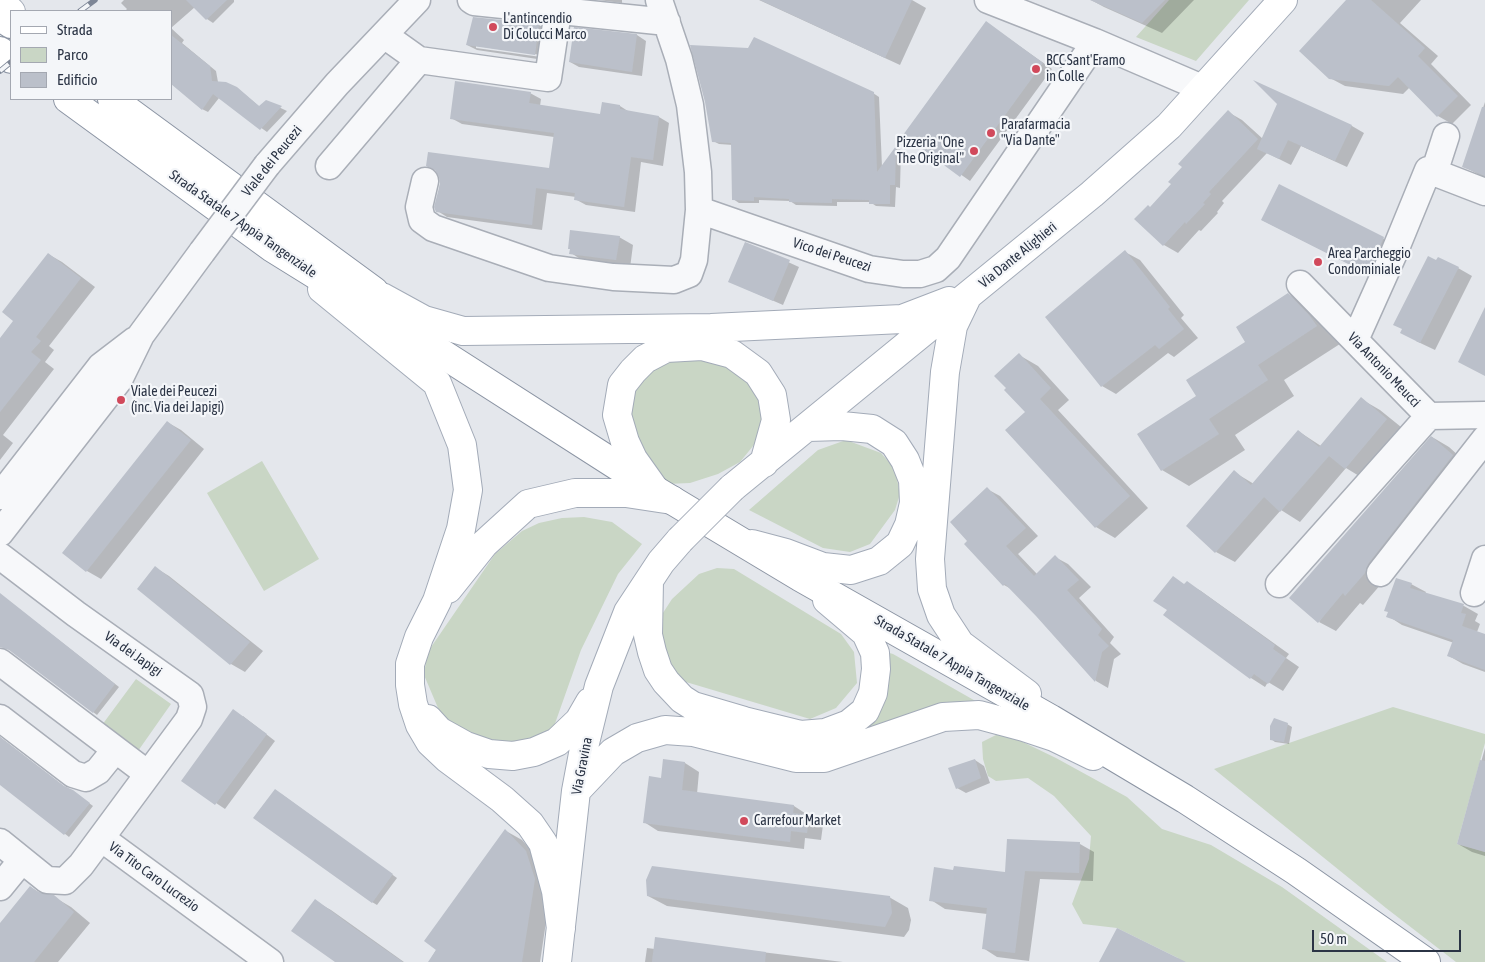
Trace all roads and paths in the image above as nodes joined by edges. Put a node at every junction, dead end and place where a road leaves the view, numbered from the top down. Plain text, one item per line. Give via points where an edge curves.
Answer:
1 (417, 0) edge
2 (471, 0) edge
3 (988, 0) edge
4 (1283, 0) edge
5 (0, 1) edge
6 (10, 11) edge
7 (558, 11) junction
8 (663, 11) edge
9 (384, 35) junction
10 (1095, 42) junction
11 (419, 60) junction
12 (1202, 88) junction
13 (69, 100) edge
14 (113, 100) edge
15 (1446, 136) dead end
16 (329, 166) dead end
17 (1434, 173) junction
18 (425, 181) dead end
19 (1485, 192) edge
20 (698, 210) junction
21 (271, 247) junction
22 (1300, 284) dead end
23 (969, 294) junction
24 (382, 298) junction
25 (141, 334) junction
26 (1354, 340) junction
27 (424, 342) junction
28 (1485, 415) edge
29 (1429, 416) junction
30 (807, 427) junction
31 (1485, 439) edge
32 (764, 462) junction
33 (664, 495) junction
34 (0, 496) edge
35 (0, 533) edge
36 (680, 540) joint
37 (746, 543) junction
38 (0, 556) edge
39 (1485, 559) edge
40 (1380, 573) dead end
41 (800, 577) junction
42 (649, 581) junction
43 (1278, 584) dead end
44 (1474, 593) dead end
45 (437, 601) junction
46 (0, 662) edge
47 (599, 686) junction
48 (413, 704) junction
49 (0, 718) edge
50 (116, 750) junction
51 (1102, 750) junction
52 (148, 774) junction
53 (576, 791) junction
54 (1185, 799) junction
55 (101, 838) junction
56 (0, 842) edge
57 (22, 860) junction
58 (0, 887) edge
59 (561, 929) junction
60 (270, 962) edge
61 (557, 962) edge
62 (1426, 962) edge

1 - 9 street, Viale dei Peucezi
2 - 7 street
3 - 10 street
4 - 12 main road, Via Dante Alighieri
5 - 6 main road
7 - 8 street
7 - 11 street via 548,78
8 - 20 street via 690,104 698,172
9 - 11 street
9 - 25 street, Viale dei Peucezi, bridge via 267,165
10 - 12 street
10 - 20 street, Vico dei Peucezi via 948,258 936,269 920,274 868,269
11 - 16 street
12 - 23 main road, Via Dante Alighieri via 1169,126 1092,194
13 - 21 main road, Strada Statale 7 Appia Tangenziale
14 - 24 main road, Strada Statale 7 Appia Tangenziale
15 - 17 street
17 - 19 street
17 - 26 street via 1428,170
18 - 20 street via 419,208 422,220 433,228 549,268 613,277 674,280 689,274 694,260
21 - 27 main road, Strada Statale 7 Appia Tangenziale
21 - 45 main road via 437,384 462,445 468,490 461,529
22 - 26 street, Via Antonio Meucci
23 - 24 main road via 902,319 711,328 463,330 424,320
23 - 30 main road, Via Dante Alighieri
23 - 51 main road via 953,326 945,372 930,559 932,589 941,615 960,644
24 - 27 main road, Strada Statale 7 Appia Tangenziale
25 - 34 street, Viale dei Peucezi via 101,366
25 - 35 street, Viale dei Peucezi via 119,380
26 - 29 street, Via Antonio Meucci
27 - 33 main road, Strada Statale 7 Appia Tangenziale
28 - 29 street, Via Antonio Meucci
29 - 43 street
30 - 32 main road, Via Dante Alighieri
30 - 37 main road via 872,429 894,443 913,480 914,503 909,526 900,544 879,561 851,570 823,567
31 - 40 street
32 - 33 main road via 776,420 772,395 758,373 732,354 710,348 666,348 646,359 622,385 617,415 633,459
32 - 36 main road, Via Dante Alighieri, bridge via 732,488
33 - 37 main road, Strada Statale 7 Appia Tangenziale
33 - 45 main road via 575,493 528,504 484,544
36 - 42 main road, Via Gravina
37 - 41 main road
38 - 52 street, Via dei Japigi via 190,695 193,707 189,719
39 - 44 street
41 - 42 main road via 866,633 875,653 876,669 873,693 865,710 849,724 825,733 802,735 693,706 682,699 658,670 652,652 648,635
41 - 51 main road, Strada Statale 7 Appia Tangenziale
42 - 47 main road, Via Gravina via 628,612
45 - 48 main road via 410,664
46 - 50 street
47 - 48 main road via 579,721 557,742 534,752 513,756 488,754 466,746 439,731
47 - 53 main road, Via Gravina
48 - 59 main road via 430,742 502,798 530,824 543,843 556,891
49 - 50 street via 73,774 86,778 98,771
50 - 52 street
51 - 54 main road
52 - 55 street, Via dei Japigi
53 - 54 main road via 613,752 637,738 665,730 693,732 796,758 824,758 943,717 978,715 1054,737
53 - 59 main road, Via Gravina
54 - 62 main road via 1296,871
55 - 57 street, Via Tito Caro Lucrezio via 65,882 47,880
55 - 60 street, Via Tito Caro Lucrezio
56 - 57 street, Via Tito Caro Lucrezio
57 - 58 street
59 - 61 main road, Via Gravina

